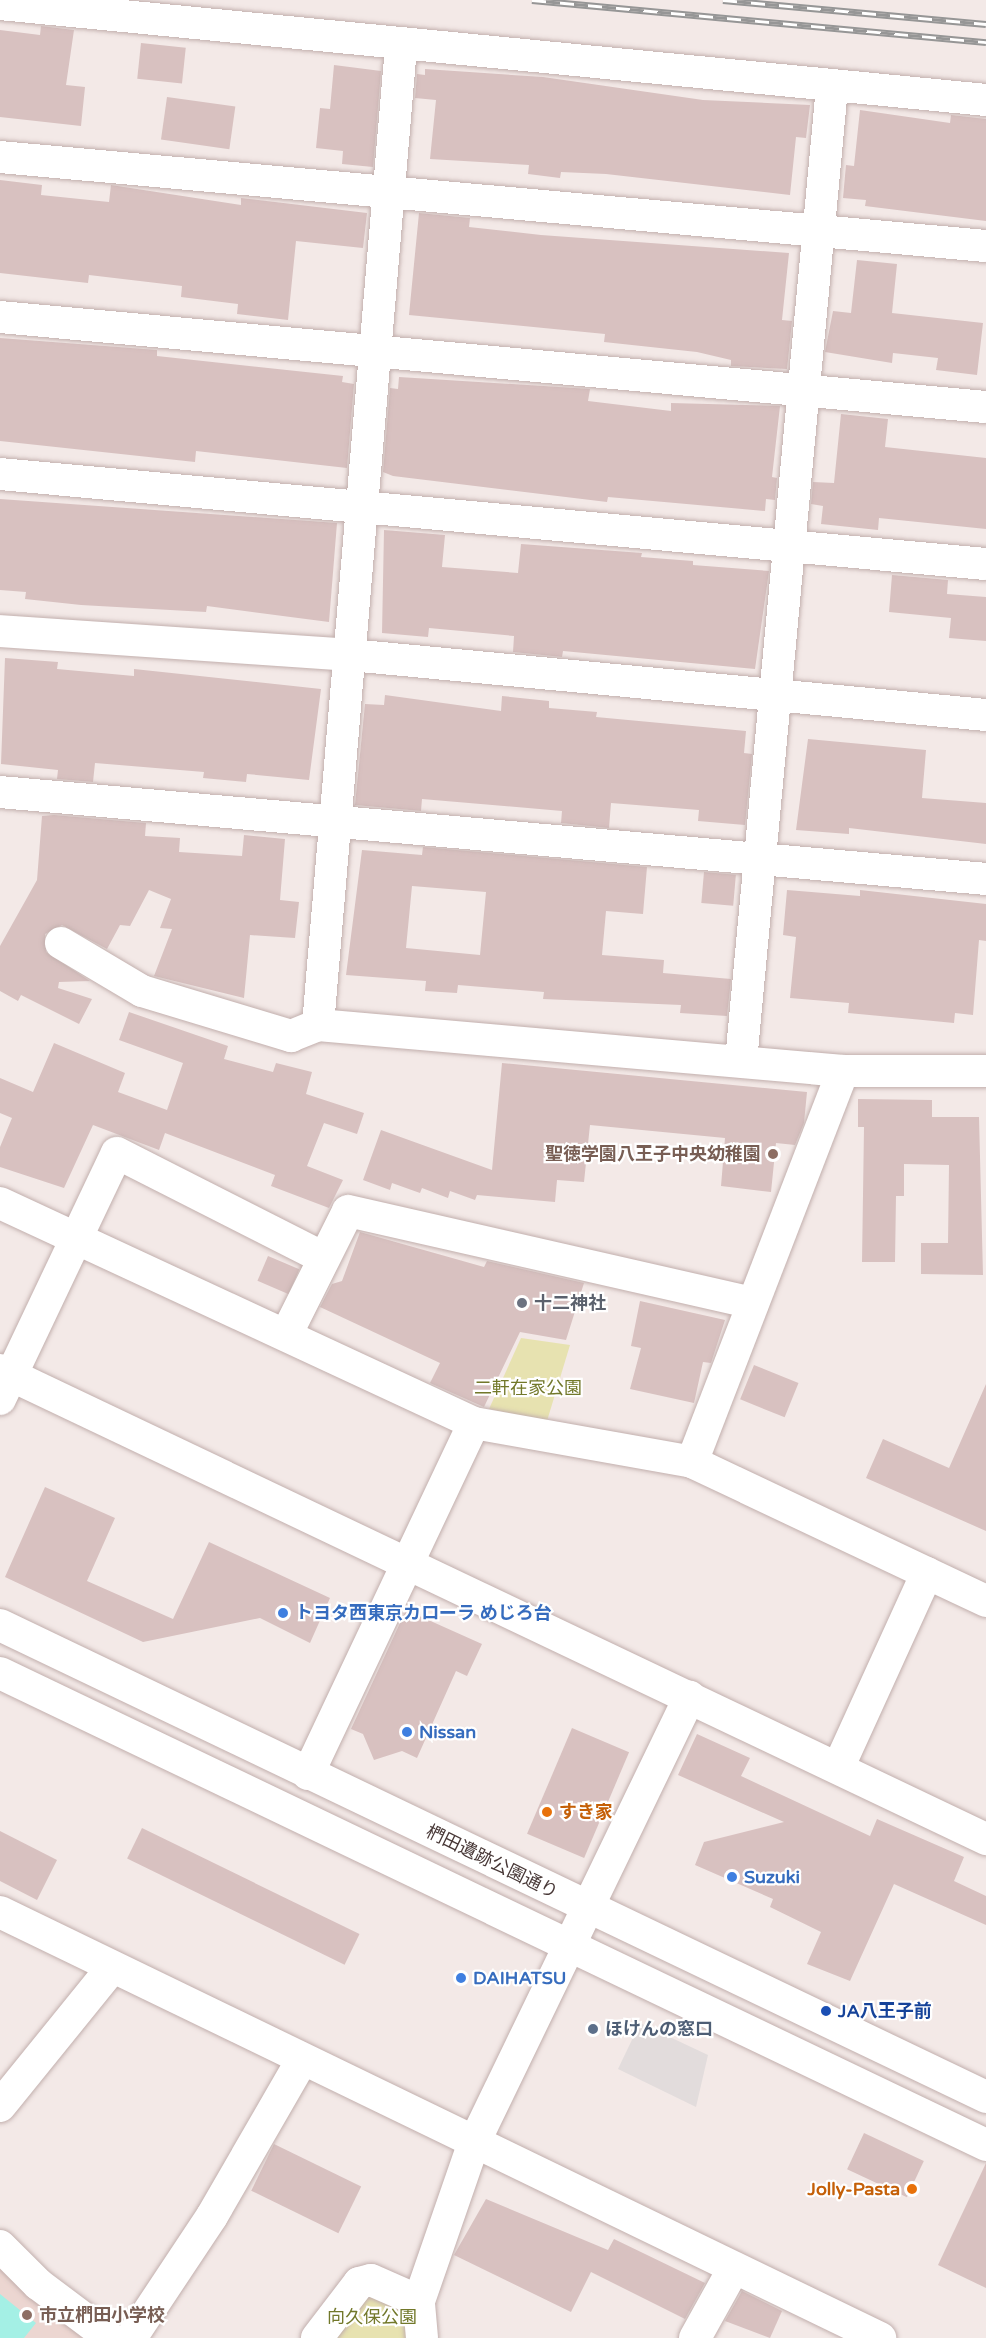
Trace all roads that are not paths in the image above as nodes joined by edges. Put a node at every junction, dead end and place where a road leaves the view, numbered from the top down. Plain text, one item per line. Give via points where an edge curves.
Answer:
1 (0, 4) edge
2 (401, 47) junction
3 (832, 87) junction
4 (986, 100) edge
5 (0, 157) edge
6 (389, 194) junction
7 (818, 232) junction
8 (986, 246) edge
9 (0, 317) edge
10 (375, 352) junction
11 (803, 392) junction
12 (986, 407) edge
13 (0, 474) edge
14 (362, 507) junction
15 (789, 548) junction
16 (986, 564) edge
17 (0, 631) edge
18 (350, 655) junction
19 (775, 695) junction
20 (986, 715) edge
21 (0, 792) edge
22 (336, 822) junction
23 (759, 859) junction
24 (986, 879) edge
25 (61, 943) dead end
26 (318, 1025) junction
27 (741, 1061) junction
28 (843, 1071) junction
29 (986, 1071) edge
30 (0, 1203) edge
31 (79, 1237) junction
32 (324, 1258) junction
33 (753, 1303) junction
34 (287, 1333) junction
35 (4, 1381) edge
36 (474, 1423) junction
37 (692, 1462) junction
38 (407, 1566) junction
39 (927, 1573) junction
40 (986, 1601) edge
41 (0, 1625) edge
42 (0, 1673) edge
43 (690, 1697) junction
44 (839, 1766) junction
45 (308, 1773) junction
46 (986, 1839) edge
47 (587, 1908) junction
48 (0, 1912) edge
49 (569, 1947) junction
50 (110, 1970) junction
51 (301, 2062) junction
52 (986, 2097) edge
53 (0, 2106) edge
54 (473, 2145) junction
55 (986, 2145) edge
56 (0, 2246) edge
57 (734, 2268) junction
58 (419, 2301) junction
59 (868, 2336) edge
60 (111, 2338) edge
61 (130, 2338) edge
62 (317, 2338) edge
63 (422, 2338) edge
64 (695, 2338) edge

1 - 2 street
2 - 3 street
2 - 6 street
3 - 4 street
3 - 7 street
5 - 6 street
6 - 7 street
6 - 10 street
7 - 8 street
7 - 11 street
9 - 10 street
10 - 11 street
10 - 14 street
11 - 12 street
11 - 15 street
13 - 14 street
14 - 15 street
14 - 18 street
15 - 16 street
15 - 19 street
17 - 18 street
18 - 19 street
18 - 22 street
19 - 20 street
19 - 23 street
21 - 22 street
22 - 23 street
22 - 26 street
23 - 24 street
23 - 27 street
25 - 26 street via 142,991 291,1035
26 - 27 street
27 - 28 street
28 - 29 street
28 - 33 street
30 - 31 street
31 - 32 street via 117,1153
31 - 34 street
31 - 35 street
32 - 33 street via 348,1211
32 - 34 street
33 - 37 street
34 - 36 street
35 - 38 street
36 - 37 street
36 - 38 street
37 - 39 street
38 - 43 street
38 - 45 street
39 - 40 street
39 - 44 street
41 - 45 street, 椚田遺跡公園通り
42 - 49 street
43 - 44 street
43 - 47 street
44 - 46 street
45 - 47 street, 椚田遺跡公園通り
47 - 49 street
47 - 52 street, 椚田遺跡公園通り
48 - 50 street
49 - 54 street
49 - 55 street
50 - 51 street
50 - 53 street
51 - 54 street
51 - 61 street via 213,2216
54 - 57 street
54 - 58 street
56 - 60 street via 38,2284
57 - 59 street
57 - 64 street
58 - 62 street via 372,2280 359,2283
58 - 63 street

